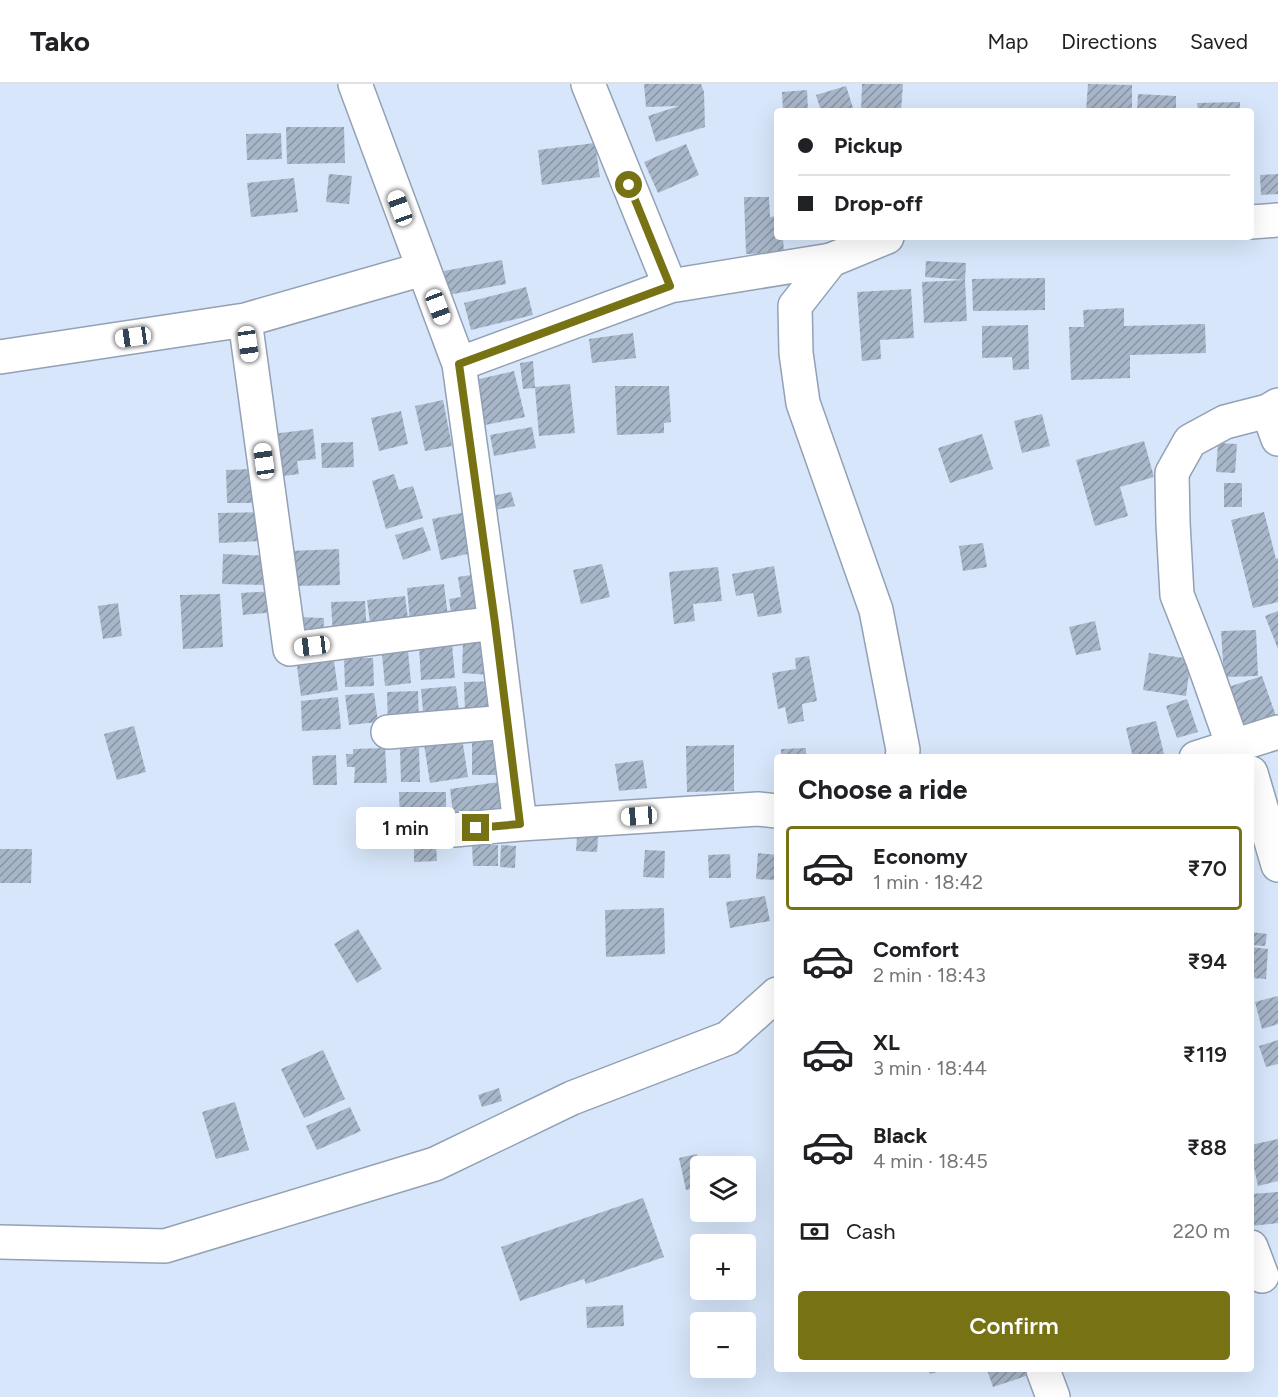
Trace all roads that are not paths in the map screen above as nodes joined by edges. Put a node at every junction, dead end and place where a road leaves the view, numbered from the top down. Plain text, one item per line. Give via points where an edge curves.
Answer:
1 (355, 84) edge
2 (588, 84) edge
3 (1278, 220) edge
4 (1254, 222) edge
5 (880, 240) edge
6 (831, 260) junction
7 (423, 269) junction
8 (670, 286) junction
9 (244, 320) junction
10 (0, 357) edge
11 (459, 364) junction
12 (1275, 418) edge
13 (495, 623) junction
14 (507, 722) junction
15 (388, 732) dead end
16 (1278, 732) edge
17 (902, 754) edge
18 (1243, 754) edge
19 (1245, 754) edge
20 (1254, 790) edge
21 (774, 811) edge
22 (520, 824) junction
23 (454, 830) dead end
24 (1278, 865) edge
25 (774, 997) edge
26 (0, 1242) edge
27 (1044, 1372) edge
28 (1053, 1397) edge

1 - 7 street
2 - 8 street
3 - 4 street
5 - 6 street
6 - 8 street
6 - 17 street via 795,306 796,353 804,403 876,610
7 - 9 street
7 - 11 street
8 - 11 street
9 - 10 street
9 - 13 street via 290,649
11 - 13 street
12 - 18 street via 1225,422 1190,441 1172,473 1178,595
13 - 14 street
14 - 15 street
14 - 22 street
16 - 19 street
20 - 24 street
21 - 22 street
22 - 23 street
25 - 26 street via 728,1038 572,1098 435,1164 165,1246
27 - 28 street

